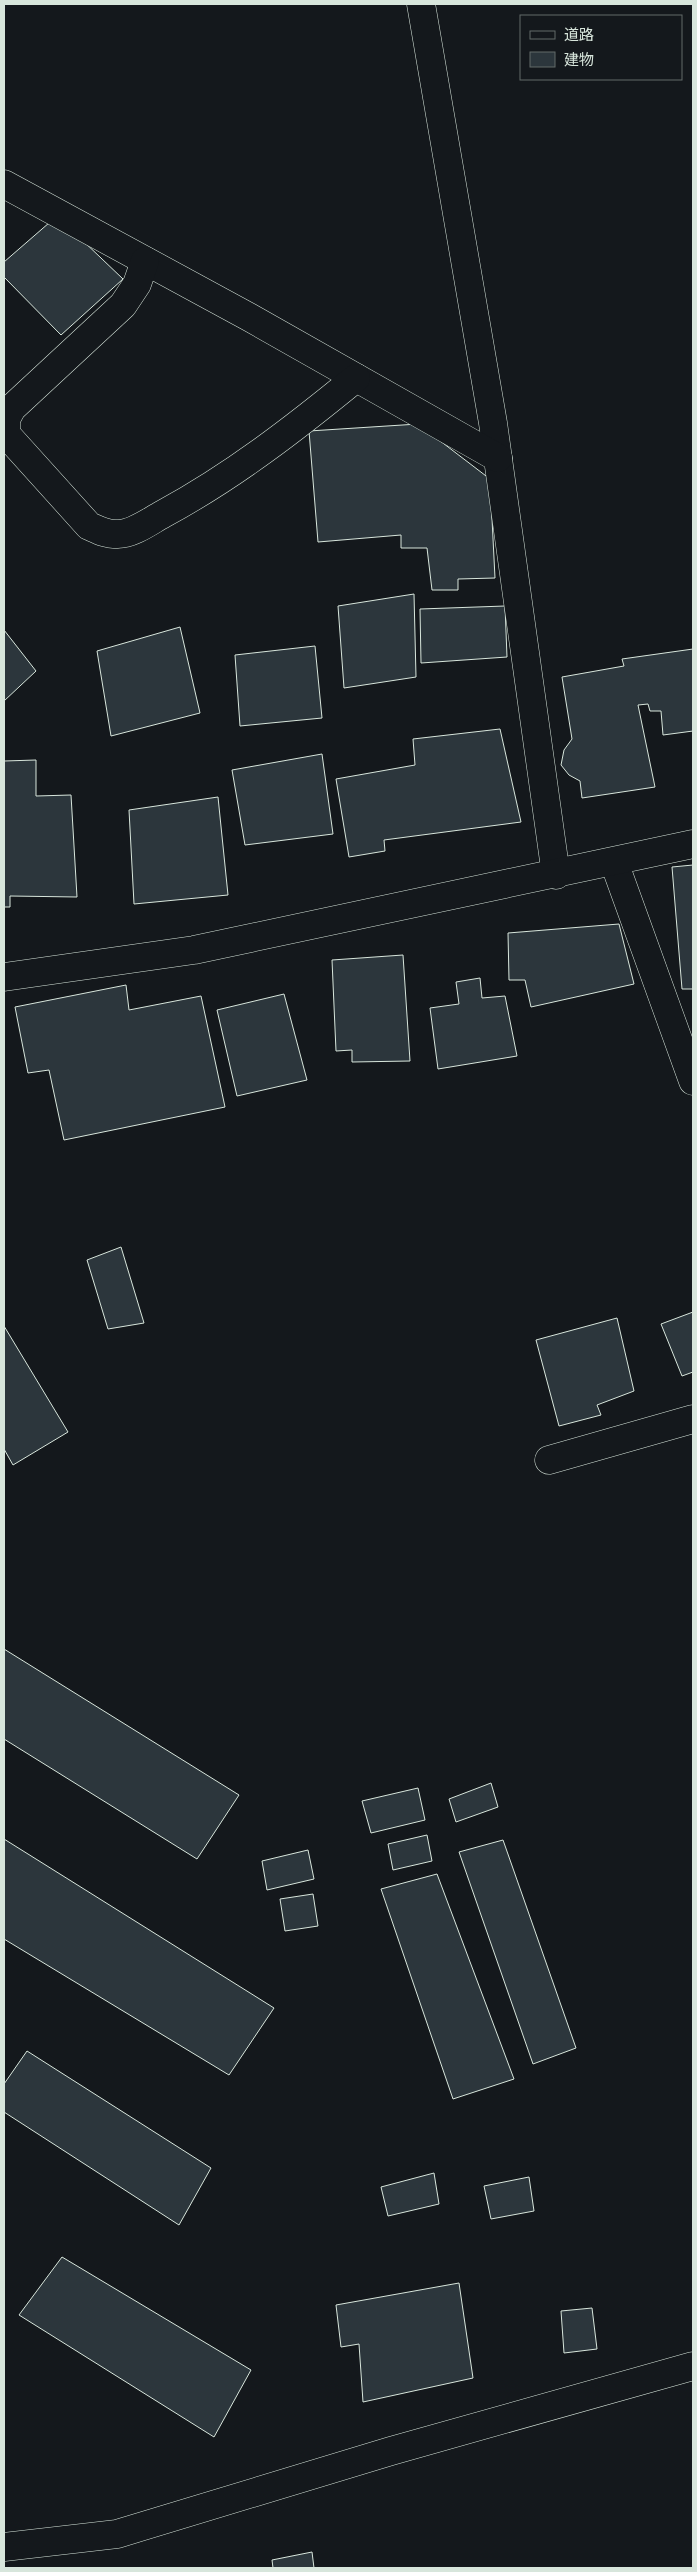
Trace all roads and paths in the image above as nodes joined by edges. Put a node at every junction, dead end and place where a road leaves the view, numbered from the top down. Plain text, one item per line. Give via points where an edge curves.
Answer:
1 (421, 4) edge
2 (4, 184) edge
3 (145, 261) junction
4 (356, 378) junction
5 (498, 458) junction
6 (693, 844) edge
7 (614, 862) junction
8 (556, 875) junction
9 (4, 977) edge
10 (693, 1081) edge
11 (693, 1419) edge
12 (549, 1460) dead end
13 (693, 2366) edge
14 (4, 2545) edge

1 - 5 street
2 - 3 street
3 - 4 street
3 - 4 street via 137,284 123,305 12,408 6,419 6,434 89,526 105,533 119,534 141,526 209,489 301,424
4 - 5 street
5 - 8 street
6 - 7 street
7 - 8 street
7 - 10 street
8 - 9 street via 194,950
11 - 12 street
13 - 14 street via 391,2451 117,2534

